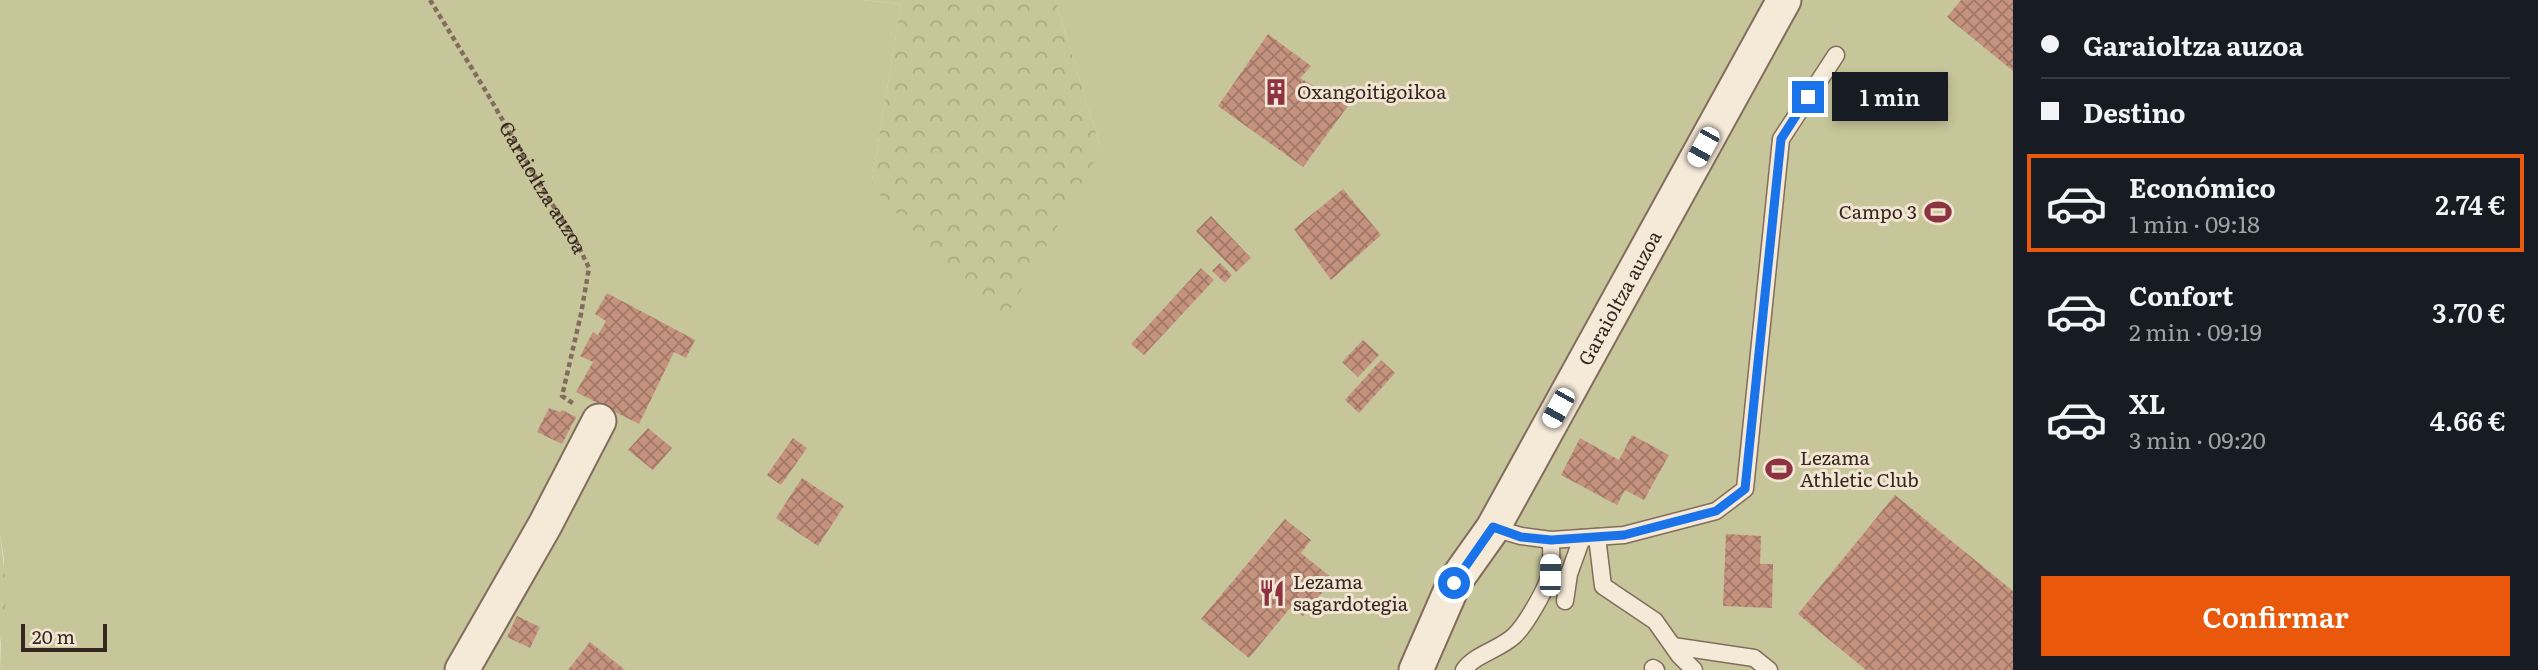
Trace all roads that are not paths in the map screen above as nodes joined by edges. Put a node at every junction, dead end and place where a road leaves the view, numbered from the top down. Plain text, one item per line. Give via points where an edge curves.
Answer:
1 (1784, 0) edge
2 (1836, 55) dead end
3 (599, 421) road end
4 (1493, 527) junction
5 (1589, 538) junction
6 (1551, 540) junction
7 (1565, 601) dead end
8 (1673, 646) junction
9 (1484, 663) edge
10 (463, 670) edge
11 (1416, 670) edge
12 (1464, 670) edge
13 (1694, 670) edge
14 (1769, 670) edge

1 - 4 street, Garaioltza auzoa
2 - 5 lane via 1781,139 1745,489 1716,511 1624,535
3 - 10 street
4 - 6 lane via 1521,537
4 - 11 street, Garaioltza auzoa via 1454,583
5 - 6 lane
5 - 7 lane via 1569,574
5 - 8 lane via 1603,586 1655,621
6 - 9 lane via 1550,575 1534,606 1514,636
8 - 13 lane
8 - 14 lane via 1754,658
9 - 12 lane via 1470,662

